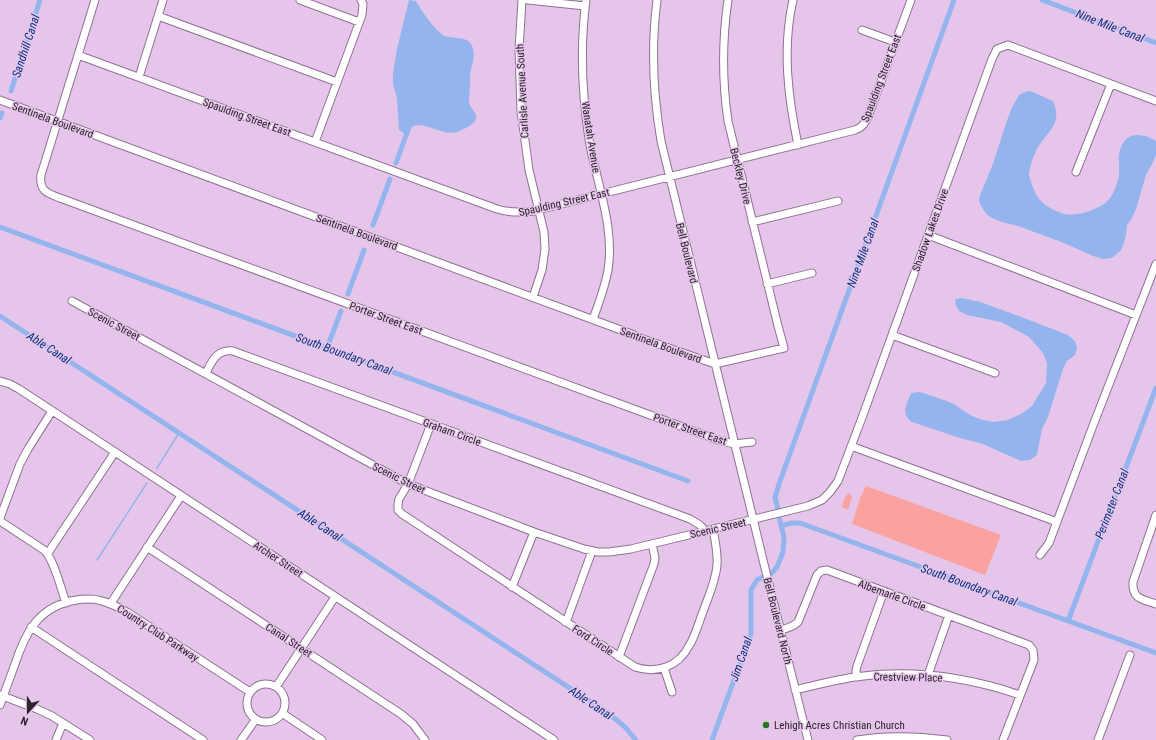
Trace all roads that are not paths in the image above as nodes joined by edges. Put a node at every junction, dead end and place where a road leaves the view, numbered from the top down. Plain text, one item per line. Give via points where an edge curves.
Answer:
1 (95, 0) edge
2 (163, 0) edge
3 (300, 0) edge
4 (362, 0) edge
5 (522, 0) edge
6 (528, 0) edge
7 (657, 0) edge
8 (728, 0) edge
9 (793, 0) edge
10 (911, 0) edge
11 (585, 3) edge
12 (158, 16) junction
13 (359, 22) junction
14 (862, 30) dead end
15 (895, 42) junction
16 (78, 55) junction
17 (139, 77) junction
18 (337, 82) junction
19 (1111, 84) junction
20 (0, 100) edge
21 (1156, 101) edge
22 (58, 122) junction
23 (315, 142) junction
24 (798, 144) junction
25 (737, 160) junction
26 (1076, 172) dead end
27 (669, 177) junction
28 (601, 194) junction
29 (838, 201) dead end
30 (539, 209) junction
31 (752, 222) junction
32 (928, 235) junction
33 (1156, 264) edge
34 (812, 274) dead end
35 (767, 284) junction
36 (533, 297) junction
37 (72, 301) dead end
38 (1136, 315) junction
39 (593, 320) junction
40 (892, 335) junction
41 (715, 364) junction
42 (206, 373) junction
43 (995, 373) dead end
44 (0, 381) edge
45 (52, 411) junction
46 (431, 424) junction
47 (752, 442) dead end
48 (734, 444) junction
49 (851, 446) junction
50 (115, 452) junction
51 (408, 484) junction
52 (181, 496) junction
53 (749, 502) joint
54 (1156, 515) edge
55 (0, 519) edge
56 (753, 519) junction
57 (1057, 522) junction
58 (713, 529) junction
59 (705, 531) junction
60 (534, 532) junction
61 (652, 544) junction
62 (147, 547) junction
63 (592, 551) junction
64 (48, 553) junction
65 (1040, 555) dead end
66 (512, 587) junction
67 (884, 591) junction
68 (336, 597) junction
69 (66, 603) junction
70 (111, 603) junction
71 (1156, 604) edge
72 (949, 615) junction
73 (565, 622) junction
74 (31, 627) junction
75 (781, 630) junction
76 (302, 649) junction
77 (1130, 656) dead end
78 (619, 657) junction
79 (664, 668) junction
80 (928, 675) junction
81 (856, 677) junction
82 (276, 687) junction
83 (795, 690) junction
84 (250, 692) junction
85 (672, 692) dead end
86 (1020, 695) junction
87 (2, 696) edge
88 (0, 705) edge
89 (282, 713) junction
90 (256, 719) junction
91 (63, 722) junction
92 (56, 740) edge
93 (90, 740) edge
94 (203, 740) edge
95 (242, 740) edge
96 (322, 740) edge
97 (426, 740) edge
98 (554, 740) edge
99 (808, 740) edge
100 (857, 740) edge
101 (947, 740) edge
102 (1003, 740) edge
103 (1098, 740) edge

1 - 16 street
2 - 12 street
3 - 13 street
4 - 13 street via 363,10
5 - 30 street, Carlisle Avenue South via 519,50 521,111 529,170
6 - 11 street
7 - 27 street, Bell Boulevard via 653,38 654,86
8 - 25 street, Beckley Drive via 723,78 728,121
9 - 24 street via 787,64 790,105
10 - 15 street, Spaulding Street East
11 - 28 street, Wanatah Avenue via 584,91 589,140
12 - 17 street
12 - 18 street
13 - 18 street
14 - 15 street
15 - 24 street, Spaulding Street East via 869,114 861,128
16 - 17 street, Spaulding Street East
16 - 22 street
17 - 23 street, Spaulding Street East
18 - 23 street
19 - 21 street, Shadow Lakes Drive
19 - 26 street
19 - 32 street, Shadow Lakes Drive via 1008,45 997,50
20 - 22 street, Sentinela Boulevard
22 - 36 street, Sentinela Boulevard
22 - 48 street, Porter Street East via 41,175 41,186 45,191 710,438
23 - 30 street, Spaulding Street East via 507,212
24 - 25 street, Spaulding Street East
25 - 27 street, Spaulding Street East
25 - 31 street, Beckley Drive
27 - 28 street, Spaulding Street East
27 - 41 street, Bell Boulevard
28 - 30 street, Spaulding Street East
28 - 39 street, Wanatah Avenue via 609,239 609,257 606,281
29 - 31 street
30 - 36 street, Carlisle Avenue South via 545,237 545,256
31 - 35 street, Beckley Drive
32 - 38 street
32 - 40 street, Shadow Lakes Drive
33 - 38 street
34 - 35 street
35 - 41 street, Beckley Drive via 784,348
36 - 39 street, Sentinela Boulevard
37 - 42 street, Scenic Street
38 - 57 street
39 - 41 street, Sentinela Boulevard
40 - 43 street
40 - 49 street, Shadow Lakes Drive
41 - 48 street, Bell Boulevard
42 - 46 street, Graham Circle via 217,355 228,350 233,351
42 - 51 street, Scenic Street
44 - 45 street, Archer Street via 10,384
45 - 50 street, Archer Street
45 - 55 street via 20,464
46 - 51 street
46 - 59 street, Graham Circle via 690,519
47 - 48 street, Porter Street East
48 - 53 street, Bell Boulevard
49 - 56 street, Shadow Lakes Drive via 838,481 822,500 808,506
49 - 57 street
50 - 52 street, Archer Street
50 - 64 street
51 - 60 street, Scenic Street
51 - 66 street, Ford Circle via 398,504 402,514
52 - 62 street
52 - 68 street, Archer Street
53 - 56 street, Bell Boulevard North
54 - 71 street via 1133,582 1133,590 1139,598
55 - 64 street
56 - 58 street, Scenic Street
56 - 75 street, Bell Boulevard North
57 - 65 street via 1049,543
58 - 59 street, Scenic Street
58 - 79 street via 717,556 714,581 689,646 681,657
59 - 61 street, Scenic Street
60 - 63 street, Scenic Street
60 - 66 street
61 - 63 street, Scenic Street via 620,551
61 - 78 street via 654,564
62 - 70 street
62 - 76 street, Canal Street
63 - 73 street
64 - 69 street
66 - 73 street, Ford Circle
67 - 72 street, Albemarle Circle
67 - 75 street, Albemarle Circle via 827,570 821,571 815,579 798,622 795,626
67 - 81 street via 857,666
68 - 76 street
68 - 98 street, Archer Street
69 - 70 street, Country Club Parkway via 91,600
69 - 74 street, Country Club Parkway via 52,608
70 - 84 street, Country Club Parkway
72 - 80 street
72 - 86 street, Albemarle Circle via 1030,645 1034,650 1034,660
73 - 78 street, Ford Circle
74 - 87 street, Country Club Parkway
74 - 94 street
75 - 83 street, Bell Boulevard North
76 - 82 street
76 - 97 street, Canal Street via 405,717
77 - 103 street
78 - 79 street, Ford Circle via 640,668
79 - 85 street
80 - 81 street, Crestview Place via 890,674
80 - 86 street, Crestview Place via 962,680
81 - 83 street, Crestview Place
82 - 84 street via 259,685
82 - 89 street via 284,696
83 - 99 street, Bell Boulevard North
84 - 90 street via 247,698 248,710
86 - 102 street
87 - 88 street, Country Club Parkway
87 - 91 street
89 - 90 street via 267,722
89 - 96 street
90 - 95 street
91 - 92 street
91 - 93 street
100 - 101 street via 897,736

